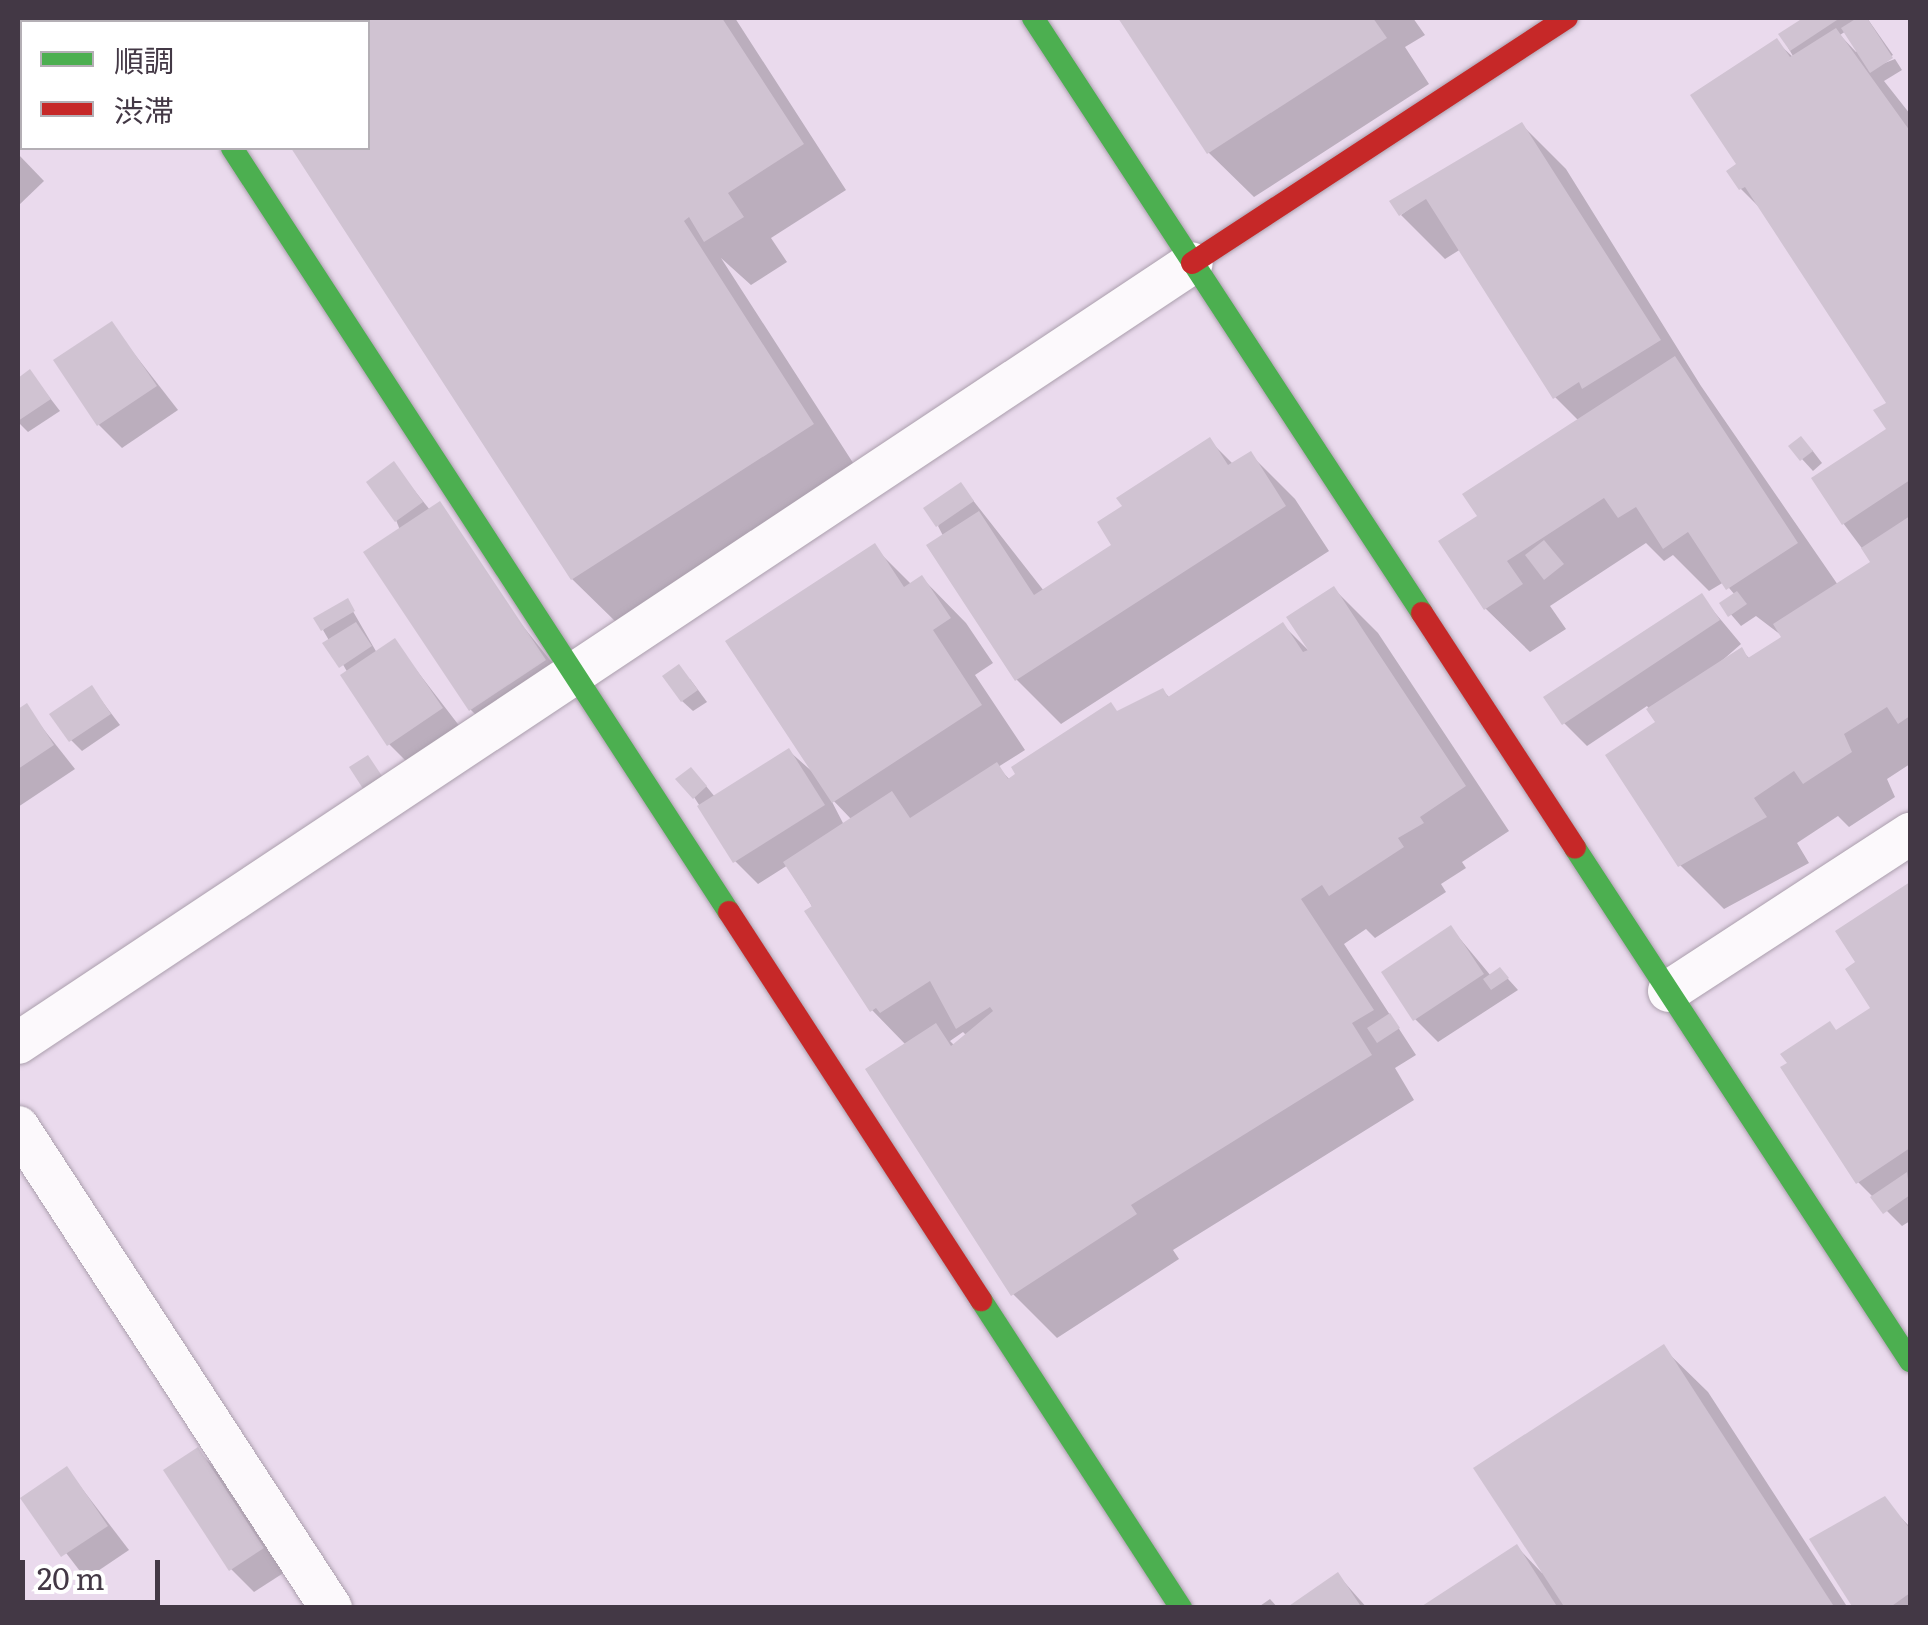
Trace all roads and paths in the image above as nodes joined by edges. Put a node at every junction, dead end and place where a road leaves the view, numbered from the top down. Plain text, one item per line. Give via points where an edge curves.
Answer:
1 (1033, 18) edge
2 (1567, 18) edge
3 (233, 150) edge
4 (1192, 262) junction
5 (576, 672) junction
6 (1910, 834) edge
7 (1669, 991) junction
8 (18, 1043) edge
9 (18, 1126) edge
10 (1910, 1361) edge
11 (331, 1608) edge
12 (1181, 1608) edge

1 - 4 street
2 - 4 street
3 - 5 street
4 - 5 street
4 - 7 street
5 - 8 street
5 - 12 street
6 - 7 street
7 - 10 street
9 - 11 street

